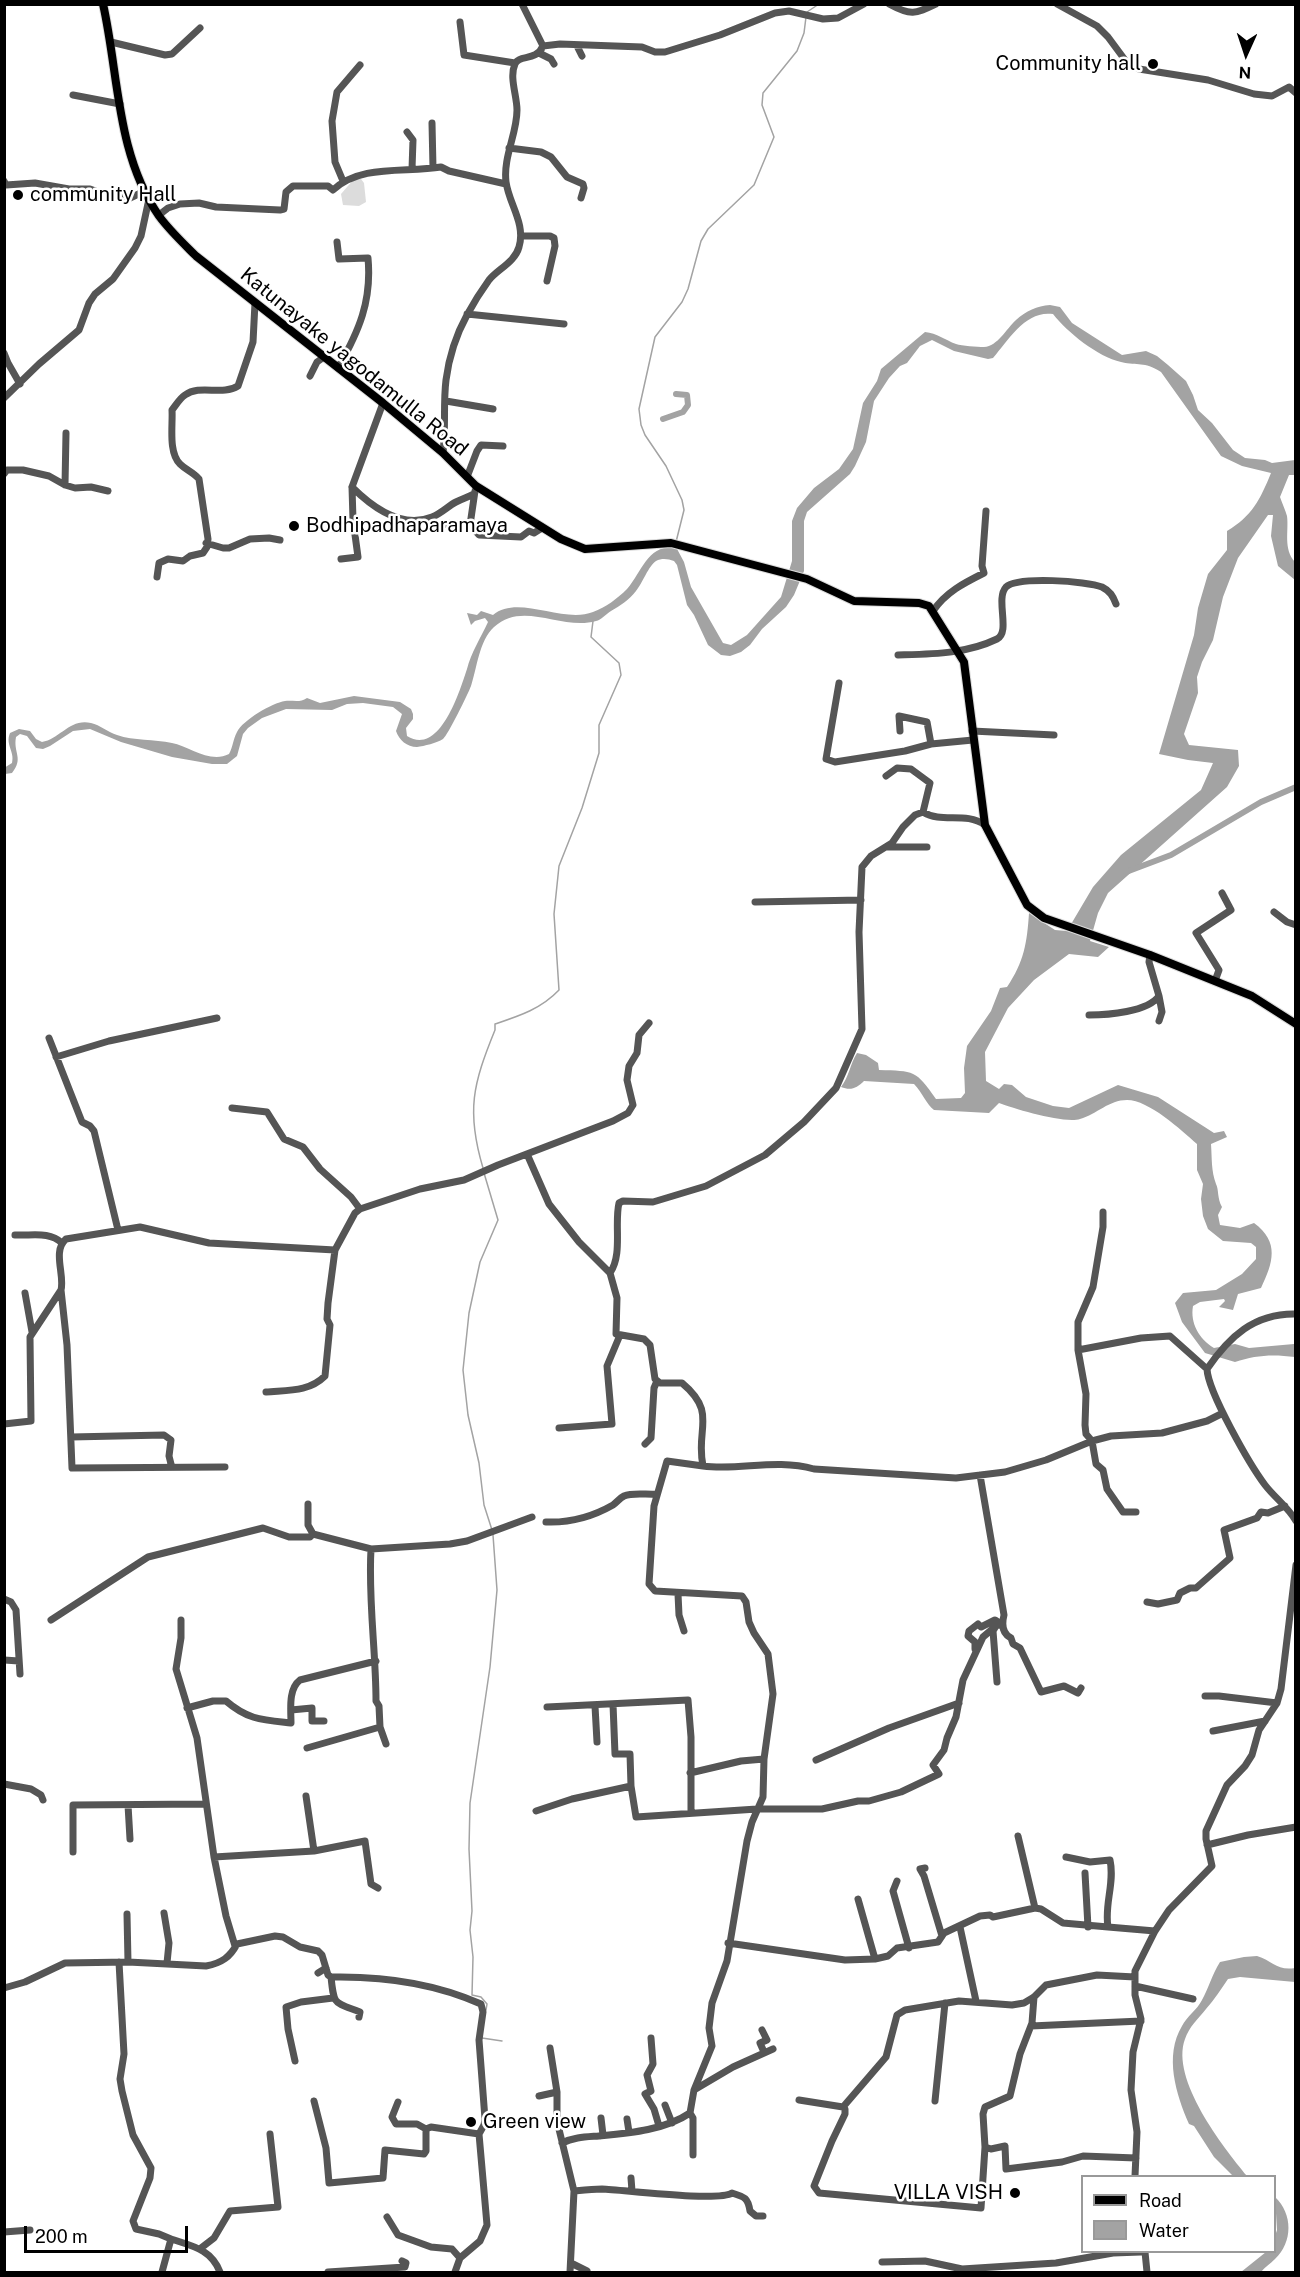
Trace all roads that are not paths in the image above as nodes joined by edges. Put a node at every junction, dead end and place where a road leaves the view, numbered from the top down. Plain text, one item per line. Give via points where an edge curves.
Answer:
1 (104, 4) edge
2 (522, 4) edge
3 (864, 4) edge
4 (889, 4) edge
5 (936, 4) edge
6 (1057, 4) edge
7 (460, 22) dead end
8 (200, 28) dead end
9 (111, 42) junction
10 (577, 46) junction
11 (541, 49) junction
12 (582, 56) dead end
13 (515, 63) junction
14 (554, 64) dead end
15 (360, 65) dead end
16 (1296, 93) edge
17 (73, 95) dead end
18 (120, 104) junction
19 (432, 123) dead end
20 (407, 132) dead end
21 (509, 148) junction
22 (433, 168) junction
23 (412, 169) junction
24 (343, 181) junction
25 (5, 184) edge
26 (506, 184) junction
27 (147, 195) junction
28 (580, 198) dead end
29 (159, 215) junction
30 (522, 236) junction
31 (337, 242) dead end
32 (547, 281) dead end
33 (255, 303) junction
34 (467, 314) junction
35 (564, 324) dead end
36 (4, 353) edge
37 (324, 357) junction
38 (338, 368) junction
39 (310, 376) dead end
40 (20, 384) junction
41 (4, 398) edge
42 (446, 401) junction
43 (383, 403) junction
44 (493, 409) dead end
45 (66, 433) dead end
46 (503, 446) dead end
47 (443, 453) junction
48 (4, 474) edge
49 (467, 477) junction
50 (65, 485) junction
51 (352, 487) junction
52 (475, 490) junction
53 (108, 491) dead end
54 (986, 511) dead end
55 (443, 525) dead end
56 (470, 525) junction
57 (543, 528) junction
58 (280, 540) dead end
59 (206, 543) junction
60 (341, 559) dead end
61 (157, 577) dead end
62 (1116, 604) dead end
63 (933, 611) junction
64 (960, 652) junction
65 (898, 656) dead end
66 (839, 683) dead end
67 (900, 731) dead end
68 (972, 735) junction
69 (1054, 735) dead end
70 (931, 744) junction
71 (886, 776) dead end
72 (923, 812) junction
73 (985, 825) junction
74 (885, 847) junction
75 (927, 847) dead end
76 (1222, 893) dead end
77 (861, 900) junction
78 (755, 903) dead end
79 (1274, 912) dead end
80 (1296, 925) edge
81 (1150, 955) junction
82 (1215, 981) junction
83 (1159, 996) junction
84 (1089, 1015) dead end
85 (217, 1018) dead end
86 (1159, 1021) dead end
87 (649, 1023) dead end
88 (1296, 1024) edge
89 (49, 1038) dead end
90 (56, 1057) junction
91 (232, 1108) dead end
92 (527, 1154) junction
93 (360, 1209) junction
94 (1103, 1212) dead end
95 (118, 1230) junction
96 (15, 1235) dead end
97 (62, 1243) junction
98 (335, 1250) junction
99 (610, 1273) junction
100 (61, 1290) junction
101 (25, 1293) dead end
102 (1296, 1314) edge
103 (32, 1332) junction
104 (621, 1335) junction
105 (1078, 1350) junction
106 (1207, 1369) junction
107 (657, 1381) junction
108 (266, 1392) dead end
109 (1223, 1413) junction
110 (4, 1424) edge
111 (559, 1428) dead end
112 (71, 1437) junction
113 (1092, 1441) junction
114 (645, 1444) dead end
115 (171, 1464) dead end
116 (703, 1466) junction
117 (225, 1467) dead end
118 (980, 1475) junction
119 (657, 1494) junction
120 (308, 1504) dead end
121 (1285, 1506) junction
122 (1136, 1512) dead end
123 (532, 1517) dead end
124 (1296, 1521) edge
125 (546, 1522) dead end
126 (313, 1534) junction
127 (371, 1549) junction
128 (1296, 1565) edge
129 (678, 1594) junction
130 (4, 1599) edge
131 (1147, 1602) dead end
132 (51, 1620) dead end
133 (181, 1620) dead end
134 (999, 1625) junction
135 (684, 1631) dead end
136 (974, 1658) junction
137 (4, 1660) edge
138 (19, 1661) junction
139 (376, 1661) junction
140 (20, 1674) dead end
141 (997, 1682) dead end
142 (1081, 1688) dead end
143 (1205, 1696) dead end
144 (958, 1703) junction
145 (1277, 1703) junction
146 (613, 1704) junction
147 (595, 1706) junction
148 (547, 1707) dead end
149 (187, 1708) junction
150 (291, 1710) junction
151 (324, 1721) dead end
152 (1265, 1721) junction
153 (380, 1728) junction
154 (1213, 1731) dead end
155 (597, 1742) dead end
156 (386, 1744) dead end
157 (307, 1748) dead end
158 (764, 1760) junction
159 (816, 1760) dead end
160 (690, 1773) junction
161 (4, 1784) edge
162 (631, 1786) junction
163 (306, 1796) dead end
164 (43, 1800) dead end
165 (205, 1804) junction
166 (128, 1805) junction
167 (757, 1809) junction
168 (536, 1811) dead end
169 (691, 1813) junction
170 (1296, 1827) edge
171 (1018, 1836) dead end
172 (130, 1839) dead end
173 (1207, 1845) junction
174 (314, 1851) junction
175 (73, 1852) dead end
176 (214, 1857) junction
177 (1066, 1857) dead end
178 (925, 1868) dead end
179 (1085, 1873) dead end
180 (897, 1881) dead end
181 (378, 1888) dead end
182 (858, 1899) dead end
183 (1035, 1908) junction
184 (164, 1913) dead end
185 (127, 1914) dead end
186 (960, 1927) junction
187 (1088, 1927) junction
188 (1108, 1927) junction
189 (1155, 1931) junction
190 (942, 1936) junction
191 (729, 1942) junction
192 (236, 1946) junction
193 (909, 1948) junction
194 (875, 1959) junction
195 (119, 1962) junction
196 (128, 1962) junction
197 (167, 1963) junction
198 (326, 1968) junction
199 (318, 1973) dead end
200 (331, 1977) junction
201 (1135, 1977) junction
202 (1135, 1986) junction
203 (4, 1988) edge
204 (1034, 1997) junction
205 (333, 1998) junction
206 (1193, 1999) dead end
207 (976, 2001) junction
208 (945, 2003) junction
209 (359, 2018) dead end
210 (1141, 2021) junction
211 (1031, 2026) junction
212 (762, 2030) dead end
213 (651, 2038) dead end
214 (550, 2048) dead end
215 (773, 2049) dead end
216 (764, 2052) junction
217 (295, 2061) dead end
218 (694, 2090) junction
219 (557, 2092) junction
220 (539, 2096) dead end
221 (799, 2100) dead end
222 (314, 2101) dead end
223 (935, 2101) dead end
224 (398, 2102) dead end
225 (665, 2105) dead end
226 (843, 2107) junction
227 (690, 2113) junction
228 (602, 2118) dead end
229 (627, 2119) dead end
230 (672, 2123) junction
231 (658, 2126) junction
232 (426, 2129) junction
233 (629, 2132) junction
234 (270, 2134) dead end
235 (479, 2134) junction
236 (603, 2135) junction
237 (562, 2143) junction
238 (985, 2147) junction
239 (693, 2155) dead end
240 (1136, 2158) junction
241 (1136, 2175) edge
242 (631, 2178) dead end
243 (574, 2191) junction
244 (632, 2191) junction
245 (762, 2216) dead end
246 (387, 2217) dead end
247 (30, 2230) dead end
248 (4, 2232) edge
249 (171, 2239) junction
250 (201, 2248) junction
251 (1113, 2253) edge
252 (1143, 2253) edge
253 (460, 2258) junction
254 (402, 2261) dead end
255 (882, 2262) dead end
256 (571, 2263) junction
257 (1056, 2263) junction
258 (587, 2271) dead end
259 (162, 2272) edge
260 (220, 2272) edge
261 (328, 2272) edge
262 (455, 2272) edge
263 (570, 2272) edge
264 (1056, 2272) edge
265 (1147, 2272) edge

1 - 9 main road, Katunayake yagodamulla Road
2 - 11 street
3 - 10 street via 838,18 789,11 775,13 664,52 642,47
4 - 5 street via 915,14
6 - 16 street via 1097,26 1128,64 1139,69 1208,80 1254,94 1272,96 1289,87
7 - 13 street via 464,55
8 - 9 street via 165,56
9 - 18 main road, Katunayake yagodamulla Road
10 - 11 street
10 - 12 street
11 - 13 street
11 - 14 street
13 - 21 street via 517,112
15 - 24 street via 337,92 332,121 335,162
17 - 18 street
18 - 27 main road, Katunayake yagodamulla Road via 132,162
19 - 22 street
20 - 23 street via 413,140
21 - 26 street
21 - 28 street via 551,157 567,177 583,184
22 - 23 street
22 - 26 street
23 - 24 street via 370,172
24 - 29 street via 333,190 328,186 293,186 286,192 284,209 280,210 199,203 180,204
25 - 27 street via 90,189 130,198
26 - 30 street
27 - 29 main road, Katunayake yagodamulla Road
27 - 40 street via 141,236 135,248 113,279 95,294 79,330
29 - 33 main road, Katunayake yagodamulla Road via 196,256
30 - 32 street via 554,238
30 - 34 street via 515,257 490,279
31 - 38 street via 339,259 368,258 369,271 363,318
33 - 37 main road, Katunayake yagodamulla Road
33 - 59 street via 253,342 238,386 194,391 184,395 172,410 177,461 199,478
34 - 35 street
34 - 42 street via 454,342
36 - 40 street
37 - 38 main road, Katunayake yagodamulla Road
37 - 39 street
38 - 43 main road, Katunayake yagodamulla Road
40 - 41 street
42 - 44 street
42 - 47 street
43 - 47 main road, Katunayake yagodamulla Road
43 - 51 street
45 - 50 street
46 - 49 street via 481,445
47 - 49 main road, Katunayake yagodamulla Road
48 - 50 street via 7,470 23,470 50,476
49 - 52 main road, Katunayake yagodamulla Road
50 - 53 street
51 - 52 street via 369,504 409,521 445,511
51 - 60 street via 358,557
52 - 56 street
52 - 57 main road, Katunayake yagodamulla Road
54 - 63 street via 984,573 956,588
55 - 56 street
56 - 57 street via 479,535 521,537
57 - 63 main road, Katunayake yagodamulla Road via 585,549 671,543 807,579 854,601 919,603
58 - 59 street via 250,539 229,548
59 - 61 street via 203,553 183,561 168,559 159,563
62 - 64 street via 1113,595 1103,588 1085,583 1052,580 1012,584 1002,595 1002,636
63 - 64 main road
64 - 65 street
64 - 68 main road
66 - 70 street via 826,759 835,762
67 - 70 street via 899,716 927,722
68 - 69 street
68 - 70 street
68 - 73 main road
71 - 72 street via 897,768 911,769 930,783
72 - 73 street via 933,818 976,819
72 - 74 street via 915,815
73 - 81 main road via 1027,905 1044,918
74 - 75 street
74 - 77 street via 871,855 862,867
76 - 82 street via 1231,910 1196,933 1219,970
77 - 78 street
77 - 99 street via 862,1029 836,1088 765,1155 706,1186 653,1202 619,1203 616,1251
79 - 80 street
81 - 82 main road
81 - 83 street
82 - 88 main road via 1252,996
83 - 84 street via 1136,1009
83 - 86 street
85 - 90 street via 109,1041
87 - 92 street via 639,1035 637,1053 629,1066 627,1080 633,1105 628,1113
89 - 90 street
90 - 95 street via 82,1122 94,1131
91 - 93 street via 267,1112 284,1139 303,1147
92 - 93 street via 464,1180
92 - 99 street via 549,1204
93 - 98 street
94 - 105 street via 1093,1287 1078,1322
95 - 97 street
95 - 98 street via 148,1227 209,1243
96 - 97 street via 46,1234
97 - 100 street
98 - 108 street via 325,1376 304,1389
99 - 104 street via 617,1298 616,1334
100 - 103 street
100 - 112 street via 68,1345
101 - 103 street
102 - 106 street via 1259,1321 1233,1336
103 - 110 street via 31,1421
104 - 107 street via 644,1339 650,1345
104 - 111 street via 607,1366 612,1424
105 - 106 street via 1170,1336
105 - 113 street via 1086,1394 1086,1434
106 - 109 street
107 - 114 street via 651,1438
107 - 116 street via 682,1383 699,1401 704,1413
109 - 113 street via 1162,1433
109 - 121 street via 1265,1485
112 - 115 street via 164,1435 171,1440
112 - 117 street via 72,1468
113 - 118 street via 1046,1460
113 - 122 street via 1107,1490 1123,1512
116 - 118 street via 800,1465 946,1478
116 - 119 street via 667,1461
118 - 134 street via 1004,1615
119 - 125 street via 629,1494 578,1520
119 - 129 street via 651,1527 649,1584 655,1591
120 - 126 street via 308,1525
121 - 124 street
121 - 131 street via 1261,1512 1257,1518 1224,1530 1230,1558 1196,1588 1180,1593 1177,1600
123 - 127 street via 450,1544
126 - 127 street
126 - 132 street via 289,1537 263,1528 148,1557
127 - 139 street
128 - 145 street
129 - 135 street
129 - 158 street via 742,1596 746,1602 754,1634 768,1654 771,1675 772,1708
130 - 138 street via 16,1610
133 - 149 street via 176,1669
134 - 136 street via 983,1637
134 - 136 street via 995,1620 969,1630 968,1636 976,1645
134 - 141 street via 993,1641
134 - 142 street via 1020,1648 1041,1692 1064,1686 1078,1693
136 - 144 street
137 - 138 street
138 - 140 street
139 - 150 street via 300,1680 294,1684
139 - 153 street
143 - 145 street
144 - 159 street
144 - 167 street via 944,1750 933,1765 939,1774 927,1781 869,1802 822,1809
145 - 152 street
146 - 147 street
146 - 160 street via 688,1700
146 - 162 street via 615,1754 630,1754
147 - 148 street
147 - 155 street
149 - 150 street via 226,1701 240,1713 256,1719 291,1723
149 - 165 street via 197,1738
150 - 151 street via 312,1708 312,1721
152 - 154 street
152 - 173 street via 1252,1755 1227,1785 1206,1831
153 - 156 street
153 - 157 street
158 - 160 street
158 - 167 street via 763,1797
160 - 169 street
161 - 164 street via 31,1789
162 - 168 street
162 - 169 street via 636,1817
163 - 174 street
165 - 166 street
165 - 176 street
166 - 172 street
166 - 175 street via 72,1804
167 - 169 street
167 - 191 street via 747,1841
170 - 173 street
171 - 183 street
173 - 189 street via 1212,1866 1209,1872 1181,1898
174 - 176 street
174 - 181 street via 365,1841 370,1884
176 - 192 street
177 - 188 street via 1090,1862 1110,1860
178 - 190 street via 920,1869
179 - 187 street
180 - 193 street via 892,1890
182 - 194 street
183 - 186 street via 980,1916
183 - 187 street via 1064,1923
184 - 197 street via 170,1943
185 - 196 street
186 - 190 street
186 - 207 street
187 - 188 street
188 - 189 street
189 - 201 street
190 - 193 street via 938,1942
191 - 194 street via 845,1960
191 - 218 street via 727,1961 714,1994 709,2028 712,2046
192 - 197 street via 218,1964
192 - 198 street via 283,1937 318,1951
193 - 194 street via 897,1948 888,1956
195 - 196 street
195 - 203 street via 66,1963
195 - 249 street via 124,2054 120,2079 133,2135 151,2168 132,2221 136,2229
196 - 197 street
198 - 199 street
198 - 200 street
200 - 205 street
200 - 235 street via 395,1979 481,2004 479,2040 485,2119
201 - 202 street
201 - 204 street via 1097,1975 1066,1981 1046,1985
202 - 206 street
202 - 210 street
204 - 207 street via 1012,2005
204 - 211 street
205 - 209 street via 336,2003 360,2012
205 - 217 street via 286,2007
207 - 208 street
208 - 223 street
208 - 226 street via 897,2015 886,2058
210 - 211 street
210 - 240 street via 1133,2052 1131,2090
211 - 238 street via 1010,2096 985,2107
212 - 216 street via 766,2040 760,2043
213 - 231 street via 653,2064 647,2075 651,2091 645,2094
214 - 219 street
215 - 216 street
216 - 218 street
218 - 227 street
219 - 220 street
219 - 237 street
221 - 226 street
222 - 232 street via 326,2148 329,2183 383,2178 385,2150 424,2154
224 - 232 street via 392,2117 395,2123 417,2124
225 - 230 street
226 - 238 street via 845,2114 814,2186 819,2193 981,2208
227 - 230 street
227 - 239 street
228 - 236 street
229 - 233 street
230 - 231 street
231 - 233 street
232 - 235 street
233 - 236 street
234 - 250 street via 278,2207 230,2211 214,2238
235 - 253 street via 487,2225 480,2241
236 - 237 street
237 - 243 street
238 - 240 street via 1005,2146 1006,2169 1083,2156
240 - 241 street
242 - 244 street
243 - 244 street
243 - 256 street
244 - 245 street via 709,2196 732,2193 745,2197 750,2211
246 - 253 street via 398,2235 431,2247 452,2249
247 - 248 street
249 - 250 street
249 - 259 street
250 - 260 street
251 - 257 street
252 - 265 street
253 - 262 street
254 - 261 street via 405,2267
255 - 257 street via 925,2261 962,2270
256 - 258 street
256 - 263 street
257 - 264 street

